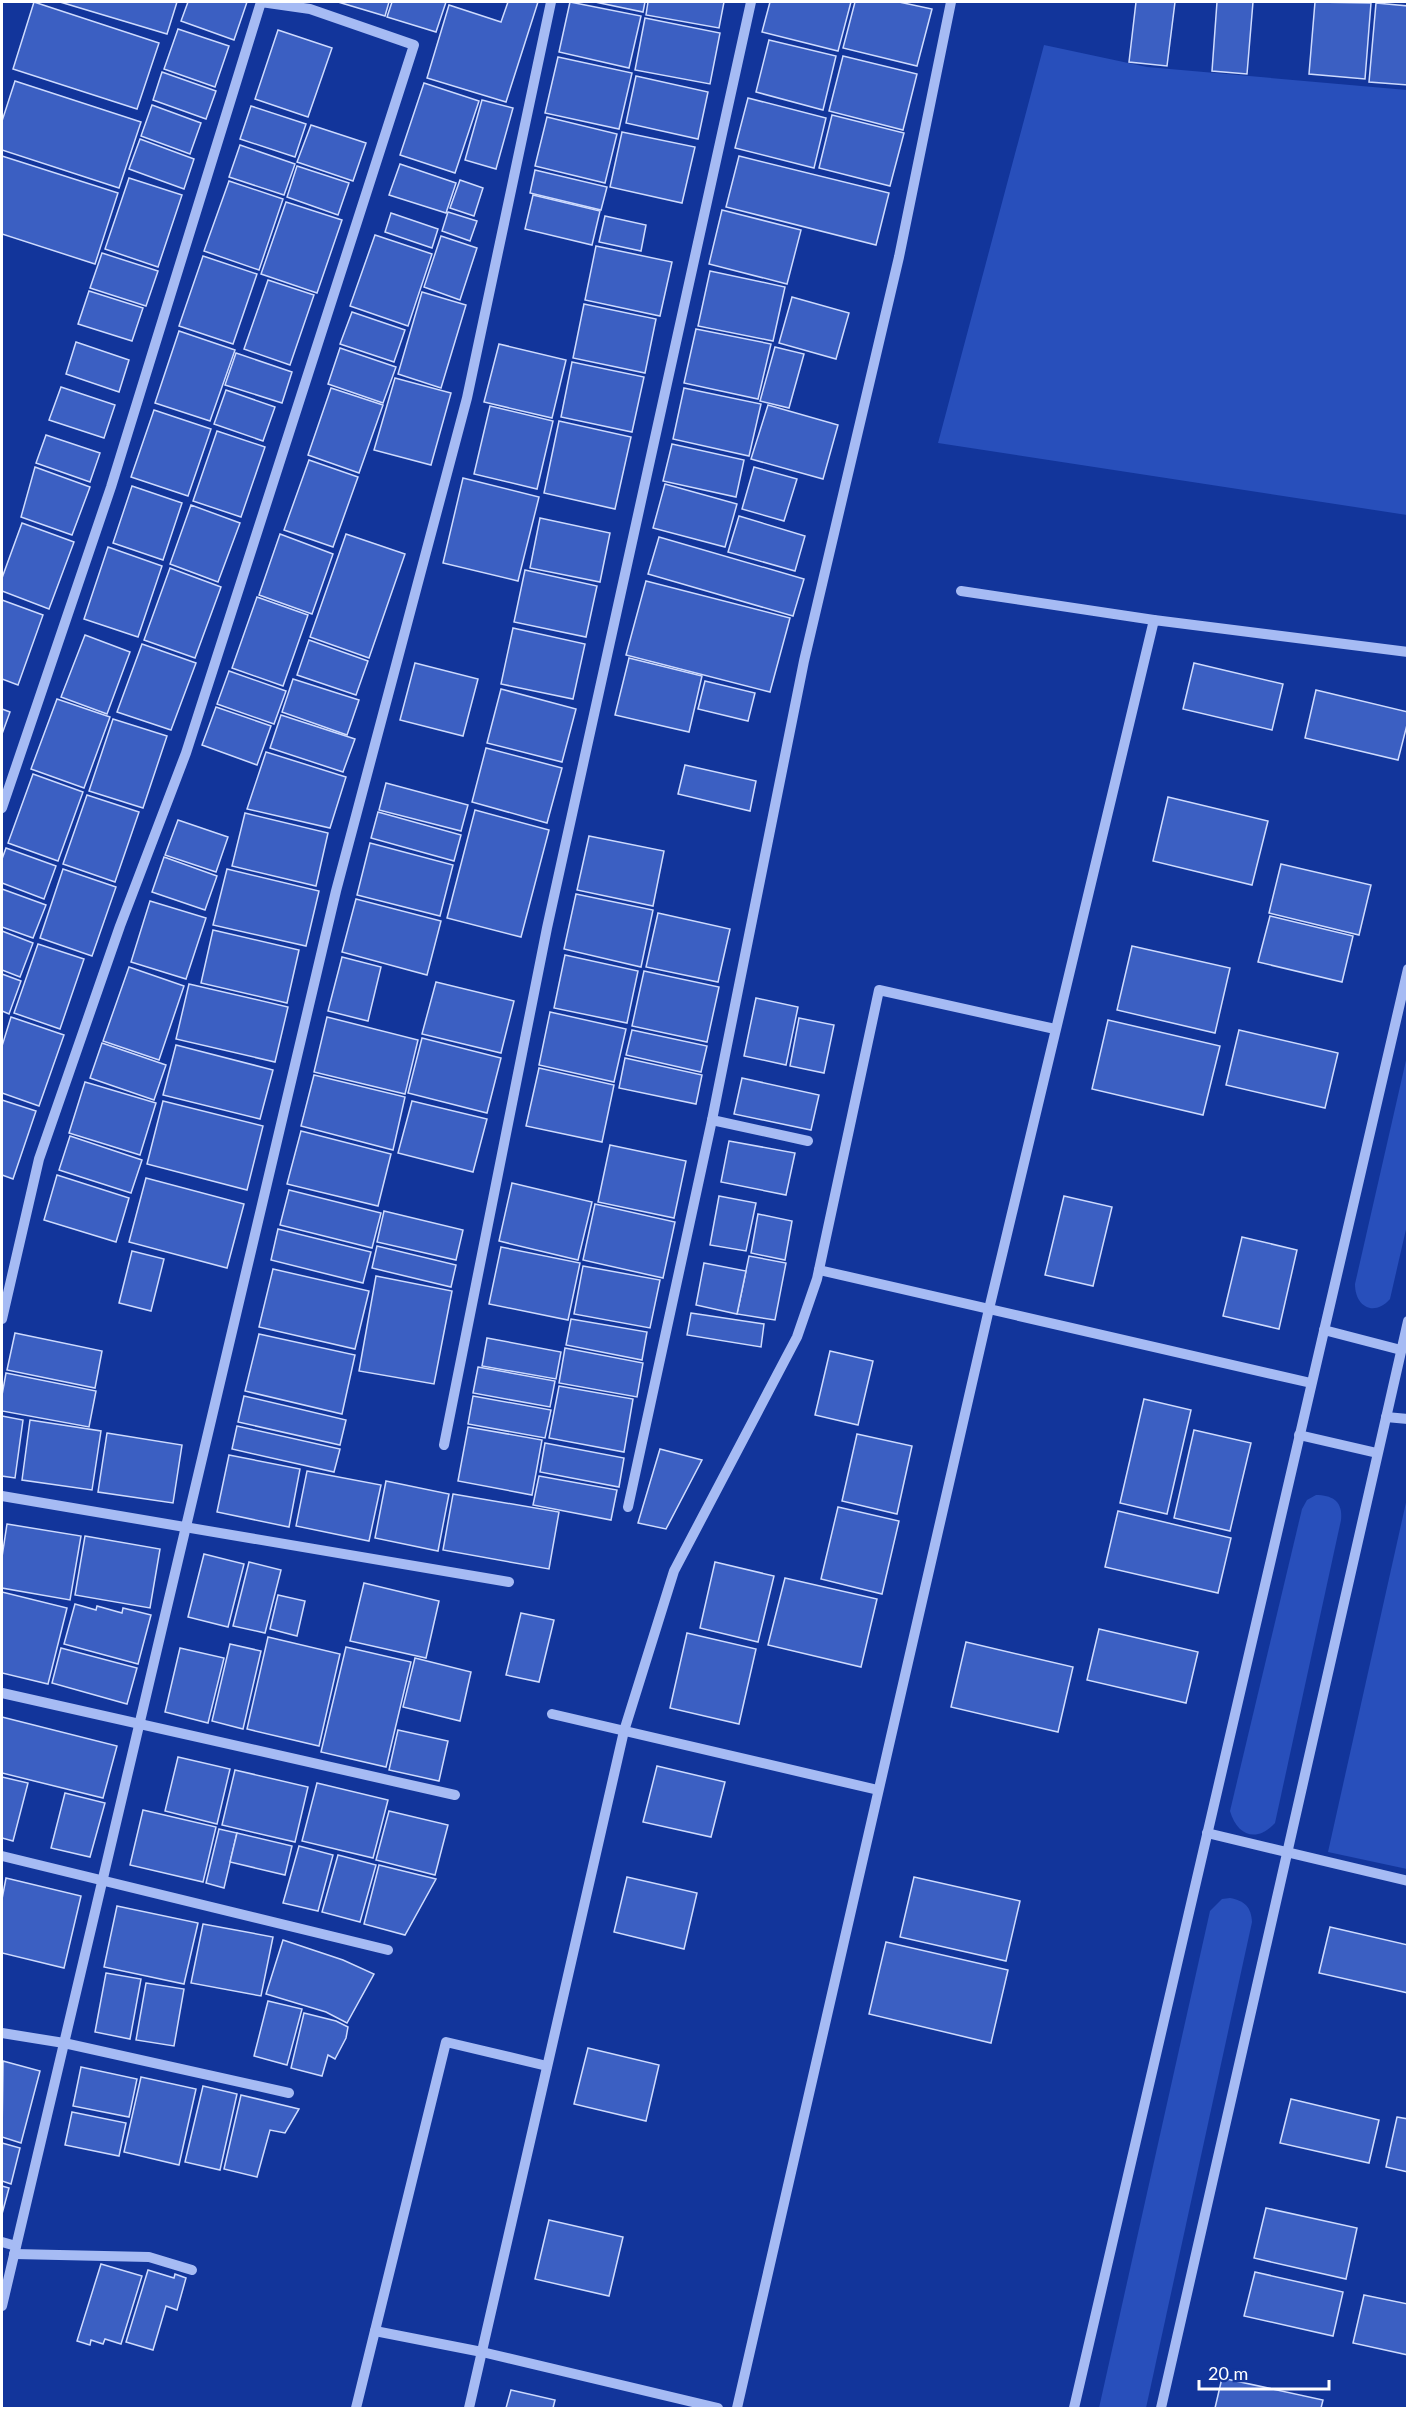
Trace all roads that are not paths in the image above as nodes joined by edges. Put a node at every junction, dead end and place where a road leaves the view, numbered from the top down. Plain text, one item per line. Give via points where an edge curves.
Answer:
1 (551, 2) edge
2 (751, 2) edge
3 (951, 2) edge
4 (311, 5) edge
5 (961, 591) dead end
6 (1154, 620) junction
7 (1407, 652) edge
8 (2, 808) edge
9 (1407, 969) edge
10 (1055, 1029) junction
11 (712, 1120) junction
12 (808, 1141) dead end
13 (819, 1270) junction
14 (989, 1309) junction
15 (2, 1319) edge
16 (1407, 1322) edge
17 (1324, 1330) junction
18 (1401, 1350) junction
19 (1311, 1383) junction
20 (1386, 1417) junction
21 (1407, 1419) edge
22 (1299, 1435) junction
23 (444, 1445) dead end
24 (1377, 1453) junction
25 (2, 1496) edge
26 (628, 1507) dead end
27 (186, 1527) junction
28 (508, 1582) dead end
29 (2, 1693) edge
30 (552, 1714) dead end
31 (140, 1724) junction
32 (624, 1731) junction
33 (878, 1790) junction
34 (455, 1796) dead end
35 (1207, 1833) junction
36 (1287, 1852) junction
37 (2, 1856) edge
38 (102, 1880) junction
39 (1407, 1881) edge
40 (388, 1950) dead end
41 (2, 2033) edge
42 (64, 2043) junction
43 (547, 2066) junction
44 (289, 2093) dead end
45 (2, 2242) edge
46 (15, 2250) junction
47 (192, 2270) dead end
48 (2, 2306) edge
49 (375, 2331) junction
50 (482, 2352) junction
51 (356, 2409) edge
52 (469, 2409) edge
53 (718, 2409) edge
54 (737, 2409) edge
55 (1074, 2409) edge
56 (1161, 2409) edge

1 - 27 street via 467,398 336,891
2 - 23 street via 547,928
3 - 11 street via 899,257 804,660
4 - 8 street via 261,2 111,487
4 - 15 street via 414,45 186,753 120,926 39,1159
5 - 6 street
6 - 7 street
6 - 10 street
9 - 17 street
10 - 13 street via 879,990
10 - 14 street
11 - 12 street
11 - 26 street
13 - 14 street
13 - 32 street via 797,1337 674,1571
14 - 19 street
14 - 33 street
16 - 18 street
17 - 18 street
17 - 19 street
18 - 20 street
19 - 22 street
20 - 21 street
20 - 24 street
22 - 24 street
22 - 35 street
24 - 36 street
25 - 27 street
27 - 28 street
27 - 31 street
29 - 31 street
30 - 32 street
31 - 34 street
31 - 38 street
32 - 33 street
32 - 43 street
33 - 54 street
35 - 36 street
35 - 55 street
36 - 39 street
36 - 56 street
37 - 38 street
38 - 40 street
38 - 42 street
41 - 42 street
42 - 44 street
42 - 46 street
43 - 49 street via 446,2042
43 - 50 street
45 - 46 street
46 - 47 street via 149,2257
46 - 48 street
49 - 50 street
49 - 51 street
50 - 52 street
50 - 53 street

